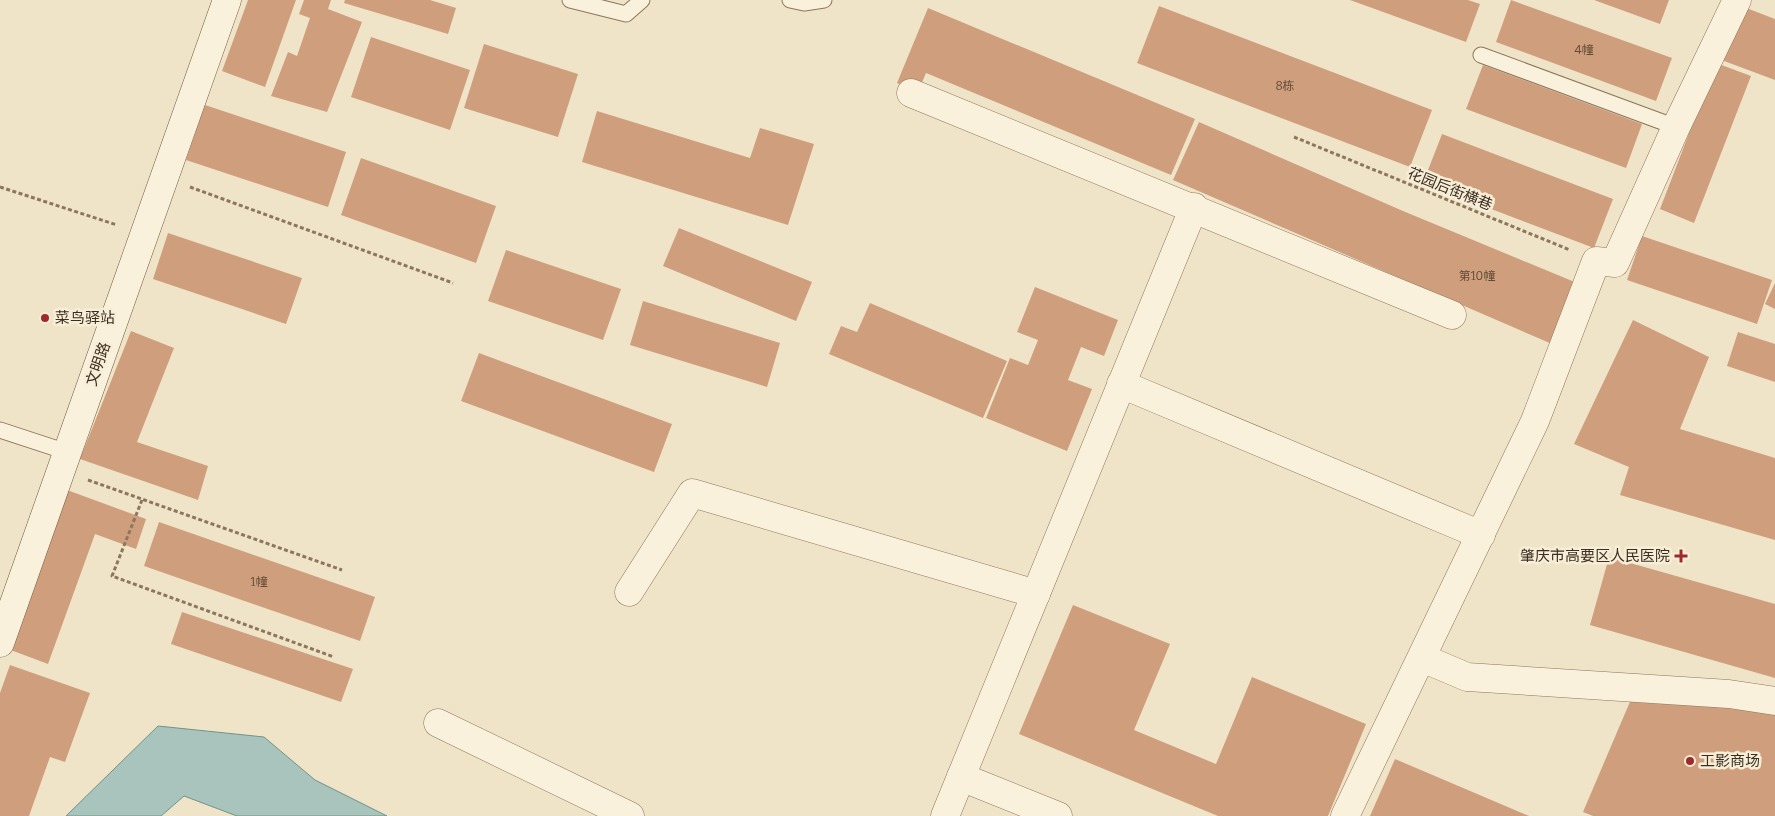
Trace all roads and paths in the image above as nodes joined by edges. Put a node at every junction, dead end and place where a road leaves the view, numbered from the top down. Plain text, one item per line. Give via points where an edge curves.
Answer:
1 (227, 0) edge
2 (570, 0) edge
3 (642, 0) edge
4 (790, 0) edge
5 (824, 0) edge
6 (1737, 0) edge
7 (1481, 55) dead end
8 (911, 93) dead end
9 (1676, 127) junction
10 (1294, 137) dead end
11 (164, 177) junction
12 (0, 187) edge
13 (1194, 207) junction
14 (144, 233) junction
15 (1596, 261) junction
16 (453, 283) dead end
17 (1452, 315) dead end
18 (1121, 384) junction
19 (0, 430) edge
20 (64, 461) junction
21 (142, 500) junction
22 (1480, 535) junction
23 (342, 570) dead end
24 (629, 592) dead end
25 (1036, 594) junction
26 (0, 643) edge
27 (334, 657) dead end
28 (1422, 658) junction
29 (1775, 700) edge
30 (438, 723) dead end
31 (961, 777) junction
32 (630, 816) edge
33 (945, 816) edge
34 (1058, 816) edge
35 (1345, 816) edge

1 - 11 street, 文明路
2 - 3 lane via 626,14
4 - 5 lane
6 - 9 street
7 - 9 lane
8 - 13 street
9 - 15 street via 1615,263
10 - 15 path, 花园后街横巷
11 - 14 street, 文明路
11 - 16 path
12 - 14 path
13 - 17 street
13 - 18 street
14 - 20 street, 文明路
15 - 22 street via 1535,420
18 - 22 street
18 - 25 street
19 - 20 lane
20 - 21 path
20 - 26 street, 文明路
21 - 23 path
21 - 27 path via 112,576
22 - 28 street
24 - 25 street via 692,494
25 - 31 street
28 - 29 street via 1468,677 1729,694
28 - 35 street
30 - 32 street
31 - 33 street
31 - 34 street

